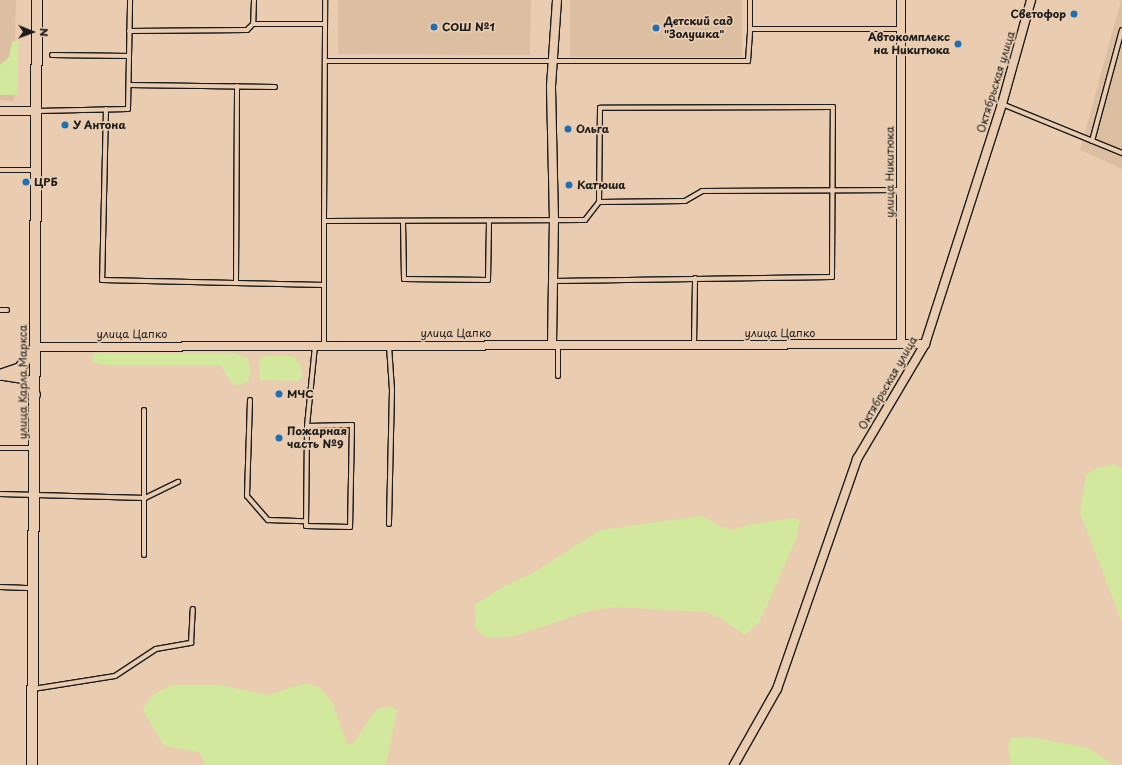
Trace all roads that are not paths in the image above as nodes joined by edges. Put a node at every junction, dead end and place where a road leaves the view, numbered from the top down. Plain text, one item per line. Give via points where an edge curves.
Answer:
1 (37, 0) edge
2 (130, 0) edge
3 (254, 0) edge
4 (326, 0) edge
5 (557, 0) edge
6 (750, 0) edge
7 (901, 0) edge
8 (1032, 0) edge
9 (253, 24) junction
10 (325, 24) junction
11 (750, 29) junction
12 (901, 29) junction
13 (1122, 30) edge
14 (129, 31) junction
15 (52, 55) dead end
16 (129, 56) junction
17 (325, 60) junction
18 (554, 62) junction
19 (129, 85) junction
20 (237, 86) junction
21 (275, 87) dead end
22 (1002, 104) junction
23 (106, 110) junction
24 (0, 111) edge
25 (37, 111) junction
26 (1092, 140) junction
27 (1122, 153) edge
28 (0, 170) edge
29 (36, 170) junction
30 (901, 190) junction
31 (832, 191) junction
32 (599, 202) junction
33 (554, 220) junction
34 (324, 221) junction
35 (403, 221) junction
36 (489, 221) junction
37 (695, 278) junction
38 (552, 281) junction
39 (236, 283) junction
40 (324, 284) junction
41 (0, 310) edge
42 (7, 310) dead end
43 (901, 344) junction
44 (925, 344) junction
45 (555, 345) junction
46 (694, 345) junction
47 (315, 346) junction
48 (324, 346) junction
49 (389, 346) junction
50 (36, 347) junction
51 (0, 375) edge
52 (558, 376) dead end
53 (35, 396) junction
54 (250, 400) dead end
55 (144, 410) dead end
56 (307, 426) junction
57 (0, 448) edge
58 (35, 448) junction
59 (178, 482) dead end
60 (0, 494) edge
61 (34, 495) junction
62 (145, 498) junction
63 (305, 521) junction
64 (389, 524) dead end
65 (144, 555) dead end
66 (0, 587) edge
67 (34, 588) junction
68 (193, 609) dead end
69 (33, 689) junction
70 (32, 765) edge
71 (734, 765) edge

1 - 25 street, улица Карла Маркса
2 - 14 lane
3 - 9 lane
4 - 10 lane
5 - 18 street
6 - 11 lane
7 - 12 street, улица Никитюка
8 - 22 street, Октябрьская улица
9 - 10 lane
9 - 14 lane via 247,30
10 - 17 lane
11 - 12 lane
11 - 18 lane via 748,61
12 - 30 street, улица Никитюка
13 - 26 lane
14 - 16 lane
15 - 16 lane
16 - 19 lane
17 - 18 lane
17 - 34 lane
18 - 33 street
19 - 20 lane
19 - 23 lane via 128,109
20 - 21 lane
20 - 39 lane
22 - 26 lane
22 - 44 street, Октябрьская улица
23 - 25 lane
23 - 39 lane via 102,280
24 - 25 street
25 - 29 street, улица Карла Маркса
26 - 27 lane
28 - 29 lane
29 - 50 street, улица Карла Маркса
30 - 31 lane
30 - 43 street, улица Никитюка
31 - 32 lane via 702,191 684,201
31 - 32 lane via 833,106 600,108
31 - 37 lane via 832,277
32 - 33 lane via 585,220
33 - 36 lane
33 - 38 street
34 - 35 lane
34 - 40 lane
35 - 36 lane
35 - 36 lane via 404,279 488,280
37 - 38 lane
37 - 46 lane
38 - 45 street
39 - 40 lane
40 - 48 lane
41 - 42 lane
43 - 44 street, улица Цапко
43 - 46 street, улица Цапко
44 - 71 street, Октябрьская улица via 857,459 777,689
45 - 46 street, улица Цапко
45 - 49 street, улица Цапко
45 - 52 lane
47 - 48 street, улица Цапко
47 - 50 street, улица Цапко
47 - 56 lane
48 - 49 street, улица Цапко
49 - 64 lane via 392,390
50 - 51 street via 20,368
50 - 53 street, улица Карла Маркса
51 - 53 street via 22,378 29,383
53 - 58 street, улица Карла Маркса
54 - 63 lane via 247,496 268,520
55 - 62 lane
56 - 63 lane
56 - 63 lane via 352,425 350,527 306,526
57 - 58 lane
58 - 61 street, улица Карла Маркса
59 - 62 lane
60 - 61 lane
61 - 62 lane
61 - 67 street, улица Карла Маркса
62 - 65 lane
66 - 67 lane
67 - 69 street, улица Карла Маркса
68 - 69 lane via 191,643 156,649 115,676
69 - 70 street, улица Карла Маркса

